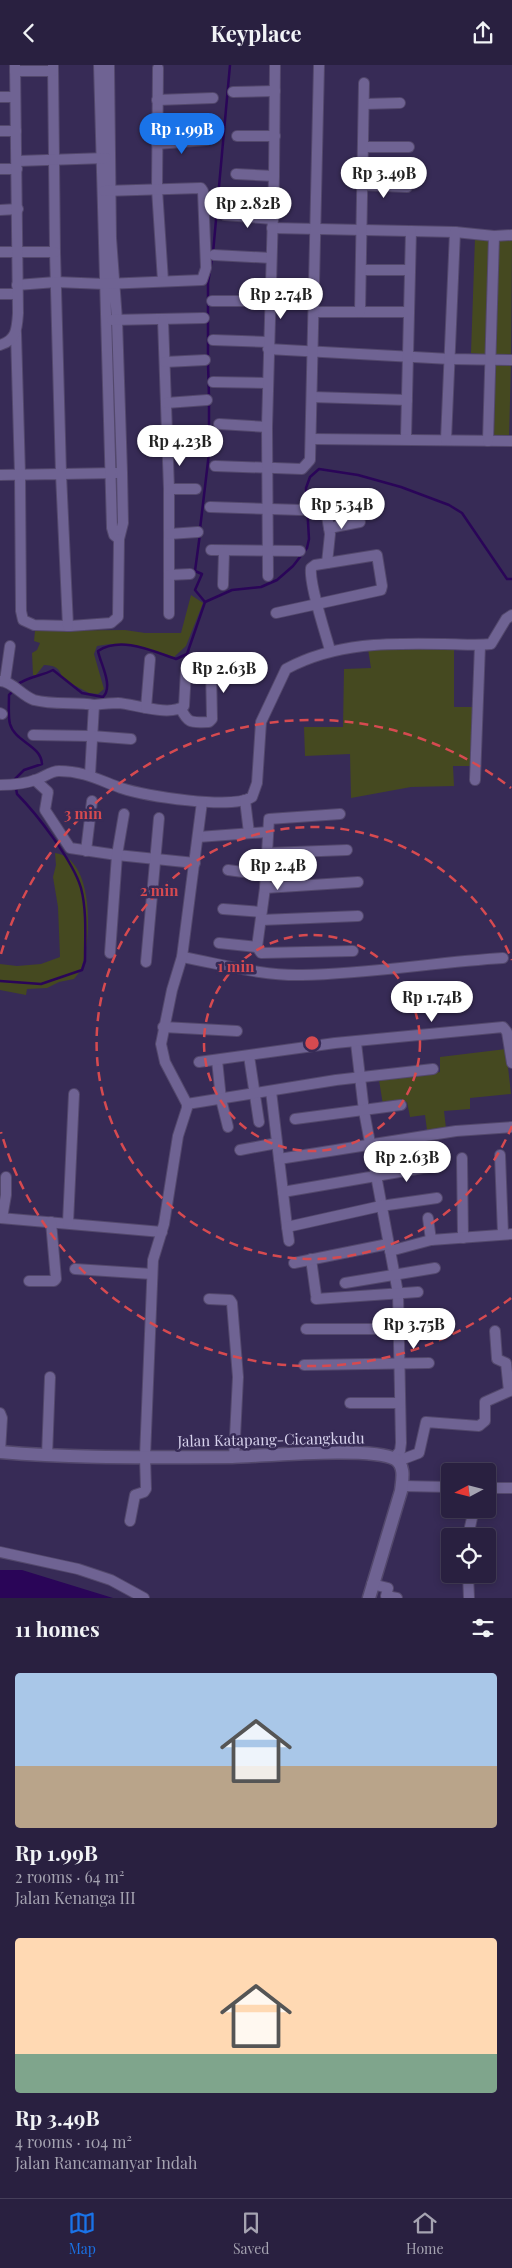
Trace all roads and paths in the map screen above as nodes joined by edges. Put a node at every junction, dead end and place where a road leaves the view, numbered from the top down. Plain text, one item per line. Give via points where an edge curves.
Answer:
1 (99, 65) edge
2 (109, 65) edge
3 (275, 65) edge
4 (319, 65) edge
5 (15, 68) edge
6 (53, 68) edge
7 (158, 68) dead end
8 (364, 83) dead end
9 (276, 91) junction
10 (233, 92) dead end
11 (0, 97) edge
12 (15, 97) junction
13 (212, 98) dead end
14 (157, 100) junction
15 (400, 103) dead end
16 (364, 104) junction
17 (0, 131) edge
18 (16, 131) junction
19 (238, 135) dead end
20 (274, 136) junction
21 (206, 140) dead end
22 (157, 144) junction
23 (363, 147) junction
24 (409, 147) dead end
25 (105, 158) junction
26 (55, 161) junction
27 (17, 165) junction
28 (0, 169) edge
29 (236, 174) dead end
30 (274, 175) junction
31 (362, 185) junction
32 (407, 187) dead end
33 (157, 189) junction
34 (106, 191) junction
35 (18, 209) junction
36 (0, 210) edge
37 (225, 215) dead end
38 (273, 223) junction
39 (316, 230) junction
40 (361, 231) junction
41 (411, 231) junction
42 (455, 232) junction
43 (512, 235) edge
44 (494, 236) junction
45 (0, 252) edge
46 (55, 252) junction
47 (18, 253) junction
48 (214, 255) dead end
49 (271, 258) junction
50 (361, 270) junction
51 (410, 270) junction
52 (163, 281) junction
53 (56, 283) junction
54 (110, 284) junction
55 (17, 290) junction
56 (0, 294) edge
57 (212, 301) dead end
58 (270, 301) junction
59 (314, 312) junction
60 (360, 312) junction
61 (408, 312) junction
62 (204, 318) dead end
63 (106, 320) junction
64 (117, 320) junction
65 (163, 320) junction
66 (16, 333) junction
67 (212, 341) dead end
68 (0, 345) edge
69 (268, 346) junction
70 (313, 352) junction
71 (408, 357) junction
72 (450, 359) junction
73 (491, 359) junction
74 (204, 360) dead end
75 (512, 360) edge
76 (165, 361) junction
77 (213, 382) dead end
78 (268, 383) junction
79 (312, 397) junction
80 (208, 400) dead end
81 (407, 400) junction
82 (166, 403) junction
83 (219, 424) dead end
84 (267, 427) junction
85 (406, 438) junction
86 (311, 439) junction
87 (446, 441) junction
88 (488, 441) junction
89 (512, 441) edge
90 (207, 446) dead end
91 (167, 448) junction
92 (216, 466) dead end
93 (267, 467) junction
94 (110, 473) junction
95 (122, 473) junction
96 (61, 474) junction
97 (0, 475) edge
98 (20, 475) junction
99 (169, 489) junction
100 (196, 489) dead end
101 (324, 498) dead end
102 (210, 507) dead end
103 (267, 510) junction
104 (302, 510) dead end
105 (360, 523) dead end
106 (329, 528) junction
107 (198, 532) dead end
108 (169, 534) junction
109 (119, 539) junction
110 (268, 549) junction
111 (212, 550) dead end
112 (300, 551) dead end
113 (224, 552) junction
114 (327, 563) junction
115 (190, 574) dead end
116 (169, 575) junction
117 (268, 576) dead end
118 (223, 585) dead end
119 (318, 602) junction
120 (276, 613) dead end
121 (169, 614) dead end
122 (512, 615) edge
123 (68, 625) junction
124 (480, 645) junction
125 (10, 646) dead end
126 (330, 650) junction
127 (150, 659) dead end
128 (5, 682) edge
129 (94, 705) junction
130 (146, 708) junction
131 (181, 709) junction
132 (33, 735) dead end
133 (92, 736) junction
134 (131, 739) dead end
135 (90, 775) junction
136 (35, 780) junction
137 (475, 781) dead end
138 (0, 785) edge
139 (92, 801) dead end
140 (245, 801) junction
141 (202, 802) junction
142 (124, 814) dead end
143 (340, 814) dead end
144 (159, 818) dead end
145 (268, 832) junction
146 (249, 833) junction
147 (198, 837) junction
148 (347, 850) dead end
149 (86, 851) junction
150 (268, 853) junction
151 (117, 855) junction
152 (156, 858) junction
153 (195, 863) junction
154 (228, 870) dead end
155 (266, 875) junction
156 (358, 882) dead end
157 (265, 888) junction
158 (224, 909) dead end
159 (358, 915) dead end
160 (261, 916) junction
161 (219, 943) dead end
162 (257, 947) junction
163 (353, 951) dead end
164 (110, 953) dead end
165 (182, 957) junction
166 (503, 959) dead end
167 (146, 961) dead end
168 (163, 1027) junction
169 (237, 1031) dead end
170 (356, 1043) junction
171 (512, 1054) edge
172 (249, 1057) junction
173 (218, 1060) junction
174 (199, 1062) dead end
175 (512, 1063) edge
176 (434, 1069) dead end
177 (360, 1078) junction
178 (271, 1091) junction
179 (74, 1094) dead end
180 (254, 1094) junction
181 (220, 1099) junction
182 (187, 1104) junction
183 (401, 1105) dead end
184 (364, 1111) junction
185 (295, 1119) dead end
186 (259, 1121) dead end
187 (228, 1127) dead end
188 (512, 1127) edge
189 (277, 1143) junction
190 (370, 1143) junction
191 (240, 1150) dead end
192 (500, 1155) dead end
193 (462, 1158) dead end
194 (279, 1159) junction
195 (434, 1166) dead end
196 (376, 1176) junction
197 (6, 1177) dead end
198 (283, 1192) junction
199 (437, 1198) dead end
200 (381, 1206) junction
201 (1, 1218) edge
202 (428, 1218) dead end
203 (51, 1222) junction
204 (68, 1223) junction
205 (287, 1227) junction
206 (162, 1232) junction
207 (507, 1234) edge
208 (463, 1237) junction
209 (431, 1240) junction
210 (289, 1241) dead end
211 (389, 1248) junction
212 (311, 1259) junction
213 (294, 1263) dead end
214 (435, 1268) dead end
215 (75, 1269) dead end
216 (152, 1274) junction
217 (395, 1275) junction
218 (29, 1281) dead end
219 (345, 1283) dead end
220 (418, 1292) dead end
221 (398, 1293) junction
222 (208, 1299) dead end
223 (306, 1329) dead end
224 (399, 1329) junction
225 (427, 1329) dead end
226 (495, 1331) dead end
227 (400, 1363) junction
228 (429, 1363) dead end
229 (304, 1365) dead end
230 (50, 1377) dead end
231 (510, 1391) edge
232 (350, 1403) dead end
233 (400, 1403) junction
234 (0, 1413) edge
235 (0, 1452) edge
236 (47, 1456) junction
237 (145, 1457) junction
238 (234, 1457) junction
239 (396, 1460) junction
240 (402, 1486) junction
241 (441, 1487) edge
242 (496, 1488) edge
243 (512, 1488) edge
244 (472, 1518) dead end
245 (130, 1521) dead end
246 (470, 1528) edge
247 (0, 1552) edge
248 (468, 1583) edge
249 (372, 1584) junction
250 (144, 1598) edge
251 (369, 1598) edge
252 (397, 1598) edge
253 (469, 1598) edge

1 - 25 street
2 - 25 street
3 - 9 street
4 - 39 street
5 - 6 street
5 - 12 street
6 - 26 street
7 - 14 street
8 - 16 street
9 - 10 street
9 - 20 street
11 - 12 street
12 - 18 street
13 - 14 street
14 - 22 street
15 - 16 street
16 - 23 street
17 - 18 street
18 - 27 street
19 - 20 street
20 - 30 street
21 - 22 street
22 - 33 street
23 - 24 street
23 - 31 street
25 - 26 street
25 - 34 street
26 - 27 street
26 - 46 street
27 - 28 street
27 - 35 street
29 - 30 street
30 - 38 street
31 - 32 street
31 - 40 street
33 - 34 street
33 - 52 street
33 - 52 street via 197,186 203,191 205,276 198,281
34 - 54 street via 111,238
35 - 36 street
35 - 47 street
37 - 38 street
38 - 39 street
38 - 49 street
39 - 40 street
39 - 59 street
40 - 41 street
40 - 50 street
41 - 42 street
41 - 51 street
42 - 44 street
42 - 72 street
43 - 44 street
44 - 73 street
45 - 47 street
46 - 47 street
46 - 53 street
47 - 55 street
48 - 49 street
49 - 58 street
50 - 51 street
50 - 60 street
51 - 61 street
52 - 54 street
53 - 54 street
53 - 55 street
53 - 96 street
54 - 63 street
54 - 64 street
55 - 56 street
55 - 66 street
57 - 58 street
58 - 69 street
59 - 60 street
59 - 70 street
60 - 61 street
61 - 71 street
62 - 65 street
63 - 64 street
63 - 94 street
64 - 65 street
64 - 95 street
65 - 76 street
66 - 68 street
66 - 98 street
67 - 69 street
69 - 70 street
69 - 78 street
70 - 71 street
70 - 79 street
71 - 72 street
71 - 81 street
72 - 73 street
72 - 87 street
73 - 75 street
73 - 88 street
74 - 76 street
76 - 82 street
77 - 78 street
78 - 84 street
79 - 81 street
79 - 86 street
80 - 82 street
81 - 85 street
82 - 91 street
83 - 84 street
84 - 93 street
85 - 86 street
85 - 87 street
86 - 93 street via 310,460 302,469
87 - 88 street
88 - 89 street
90 - 91 street
91 - 99 street
92 - 93 street
93 - 103 street
94 - 95 street
94 - 96 street
94 - 109 street via 112,528
95 - 109 street via 123,523
96 - 98 street
96 - 123 street
97 - 98 street
98 - 123 street via 23,620 34,625
99 - 100 street
99 - 108 street
101 - 106 street
102 - 103 street
103 - 104 street
103 - 110 street
105 - 106 street
106 - 114 street
107 - 108 street
108 - 116 street
109 - 123 street via 118,617 111,623
110 - 112 street
110 - 113 street
110 - 117 street
111 - 113 street
113 - 118 street
114 - 119 street via 310,568
114 - 119 street via 377,555 382,589
115 - 116 street
116 - 121 street
119 - 120 street
119 - 126 street
122 - 124 street via 506,619 491,644
124 - 126 street via 382,643
124 - 137 street
125 - 128 street
126 - 140 street via 283,671 261,722 257,783 252,797
127 - 130 street
128 - 129 street via 41,702
129 - 130 street via 118,703
129 - 133 street
130 - 131 street
131 - 131 street via 190,721 209,722 212,719 211,669 189,666
132 - 133 street
133 - 134 street
133 - 135 street
135 - 136 street via 57,771
135 - 141 street via 121,788
136 - 138 street
136 - 149 street via 48,792 44,810 70,848
139 - 149 street
140 - 141 street
140 - 146 street
141 - 147 street
142 - 151 street
143 - 145 street via 270,818
144 - 152 street
145 - 146 street
145 - 150 street
146 - 147 street
147 - 153 street
148 - 150 street
149 - 151 street
150 - 155 street
151 - 152 street
151 - 164 street
152 - 153 street
152 - 167 street
153 - 165 street
154 - 155 street
155 - 157 street
156 - 157 street
157 - 160 street
158 - 160 street
159 - 160 street
160 - 162 street
161 - 162 street
162 - 163 street via 261,953
165 - 166 street via 283,975
165 - 168 street
168 - 169 street
168 - 182 street via 161,1051
170 - 171 street via 503,1027
170 - 172 street via 335,1043
170 - 177 street
171 - 175 street
172 - 173 street
172 - 180 street
173 - 174 street
173 - 181 street
176 - 177 street
177 - 178 street
177 - 184 street
178 - 180 street
178 - 189 street
179 - 204 street
180 - 181 street
180 - 186 street
181 - 182 street
181 - 187 street
182 - 206 street via 172,1165
183 - 184 street
184 - 185 street
184 - 190 street
188 - 190 street
189 - 191 street
189 - 194 street
190 - 194 street
190 - 196 street
192 - 207 street
193 - 208 street
194 - 198 street
195 - 196 street
196 - 198 street
196 - 200 street
197 - 201 street
198 - 205 street
199 - 200 street
200 - 205 street
200 - 211 street
201 - 203 street
202 - 209 street
203 - 204 street
203 - 218 street via 56,1279
204 - 206 street
205 - 210 street
206 - 216 street
207 - 208 street
208 - 209 street
209 - 211 street
211 - 212 street
211 - 217 street
212 - 213 street
212 - 221 street via 316,1297
214 - 217 street
215 - 216 street
216 - 237 street
217 - 219 street
217 - 221 street
220 - 221 street
221 - 224 street
222 - 238 street via 230,1300 232,1303 238,1377
223 - 224 street
224 - 225 street
224 - 227 street
226 - 231 street via 497,1359 506,1363
227 - 228 street
227 - 229 street
227 - 233 street
230 - 236 street
231 - 239 street via 485,1402 485,1421 479,1426 426,1422 419,1453
232 - 233 street
233 - 239 street via 401,1443
234 - 235 street
235 - 236 street, Jalan Katapang-Cicangkudu
236 - 237 street, Jalan Katapang-Cicangkudu
237 - 238 street, Jalan Katapang-Cicangkudu
237 - 245 street via 146,1489 135,1495
238 - 239 street, Jalan Katapang-Cicangkudu via 378,1454
239 - 240 street via 402,1469
240 - 241 street
240 - 249 street
242 - 243 street
244 - 246 street
247 - 250 street via 78,1569 111,1580
248 - 253 street
249 - 251 street
249 - 252 street via 388,1588 386,1596

